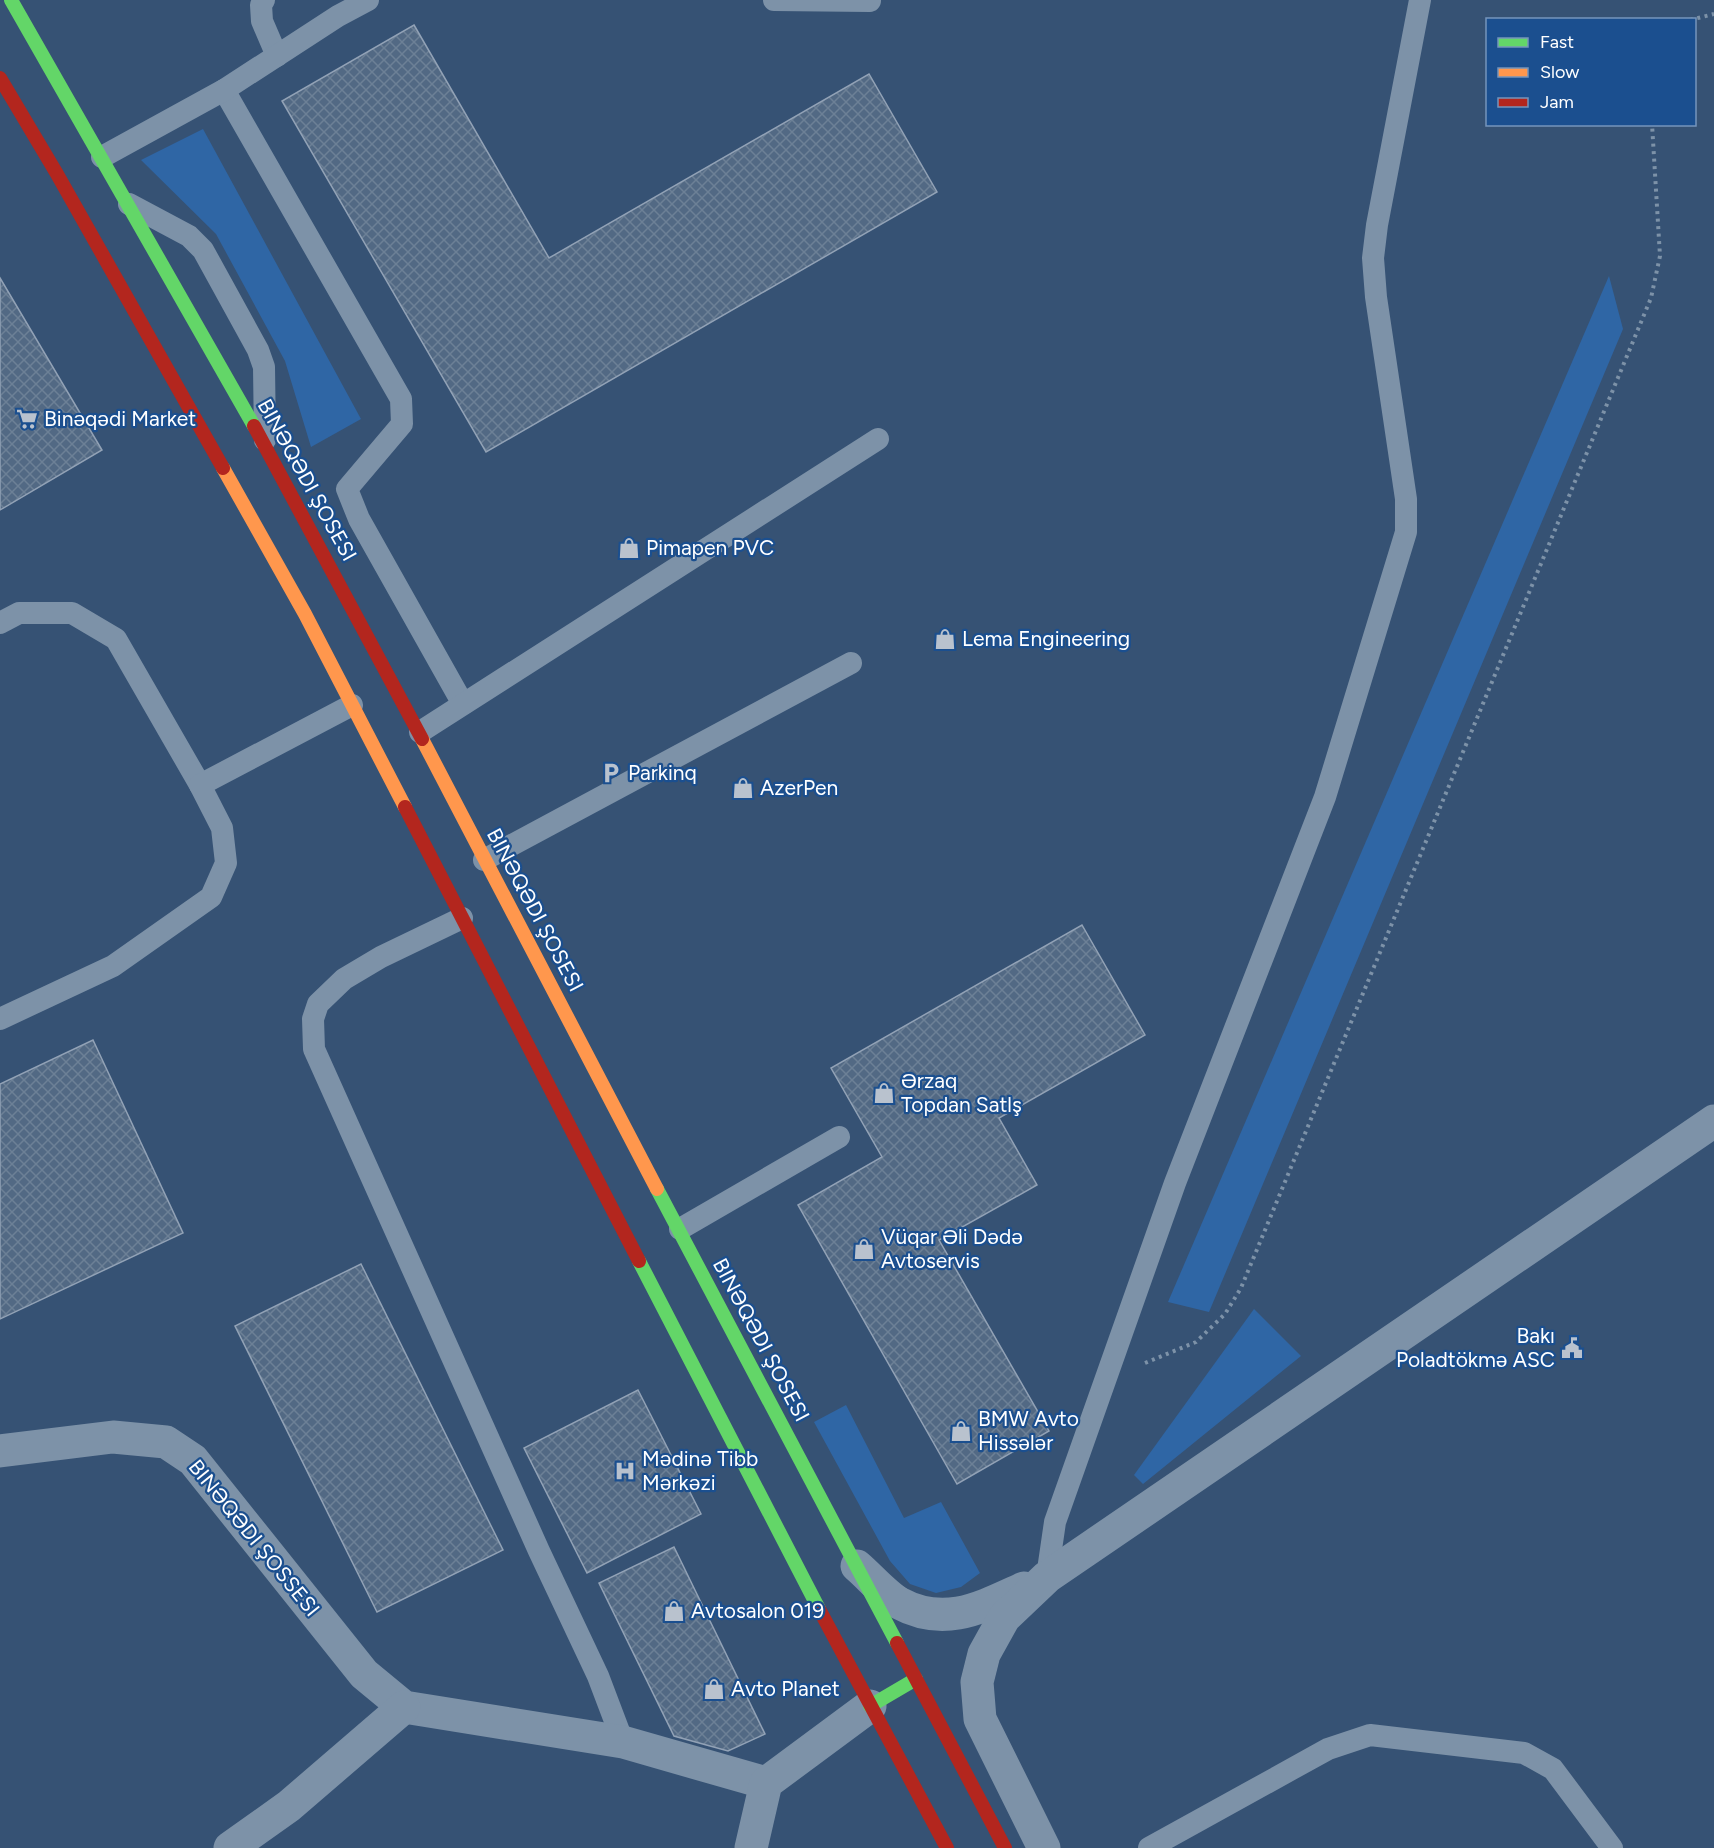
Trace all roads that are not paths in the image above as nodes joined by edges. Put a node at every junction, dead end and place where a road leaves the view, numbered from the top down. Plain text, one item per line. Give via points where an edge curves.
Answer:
1 (10, 0) edge
2 (264, 0) edge
3 (368, 0) edge
4 (774, 0) edge
5 (1420, 0) edge
6 (870, 1) edge
7 (277, 56) junction
8 (0, 78) edge
9 (224, 90) junction
10 (102, 157) junction
11 (127, 203) junction
12 (878, 439) dead end
13 (265, 448) junction
14 (0, 623) edge
15 (851, 663) dead end
16 (463, 704) junction
17 (352, 705) junction
18 (420, 732) junction
19 (200, 785) junction
20 (484, 860) junction
21 (462, 918) junction
22 (0, 1019) edge
23 (1714, 1121) edge
24 (839, 1137) dead end
25 (680, 1229) junction
26 (0, 1452) edge
27 (855, 1564) junction
28 (1047, 1577) junction
29 (916, 1679) junction
30 (870, 1706) junction
31 (404, 1707) junction
32 (623, 1742) junction
33 (766, 1783) junction
34 (230, 1848) edge
35 (751, 1848) edge
36 (947, 1848) edge
37 (1005, 1848) edge
38 (1044, 1848) edge
39 (1149, 1848) edge
40 (1612, 1848) edge

1 - 10 main road, BINƏQƏDI ŞOSESI
2 - 7 lane via 262,21
3 - 7 lane
4 - 6 lane
5 - 28 lane via 1373,258 1405,491 1406,532 1325,797 1175,1184 1054,1522
7 - 9 lane
8 - 17 main road via 305,614
9 - 10 lane
9 - 16 lane via 401,399 402,424 347,489 359,519
10 - 11 main road, BINƏQƏDI ŞOSESI
11 - 13 main road, BINƏQƏDI ŞOSESI
11 - 13 lane via 189,236 203,250 264,367
12 - 16 lane
13 - 18 main road, BINƏQƏDI ŞOSESI
14 - 19 lane via 19,613 72,613 116,639
15 - 20 lane
16 - 18 lane
17 - 19 lane
17 - 21 main road
18 - 20 main road, BINƏQƏDI ŞOSESI
19 - 22 lane via 222,828 226,862 211,897 113,966
20 - 25 main road, BINƏQƏDI ŞOSESI
21 - 30 main road
21 - 32 lane via 344,979 318,1004 313,1019 314,1049 598,1676
23 - 28 street
24 - 25 lane
25 - 27 main road, BINƏQƏDI ŞOSESI
26 - 31 street, BINƏQƏDI ŞOSSESI via 113,1437 166,1442 193,1460 364,1674
27 - 28 street via 898,1602 922,1612 947,1616 978,1610
27 - 29 main road, BINƏQƏDI ŞOSESI
28 - 38 street via 1004,1618 984,1654 977,1682 980,1719
29 - 30 main road
29 - 37 main road, BINƏQƏDI ŞOSESI
30 - 33 street
30 - 36 main road
31 - 32 street
31 - 34 street via 289,1806
32 - 33 street
33 - 35 street
39 - 40 lane via 1328,1749 1370,1735 1524,1753 1553,1769

